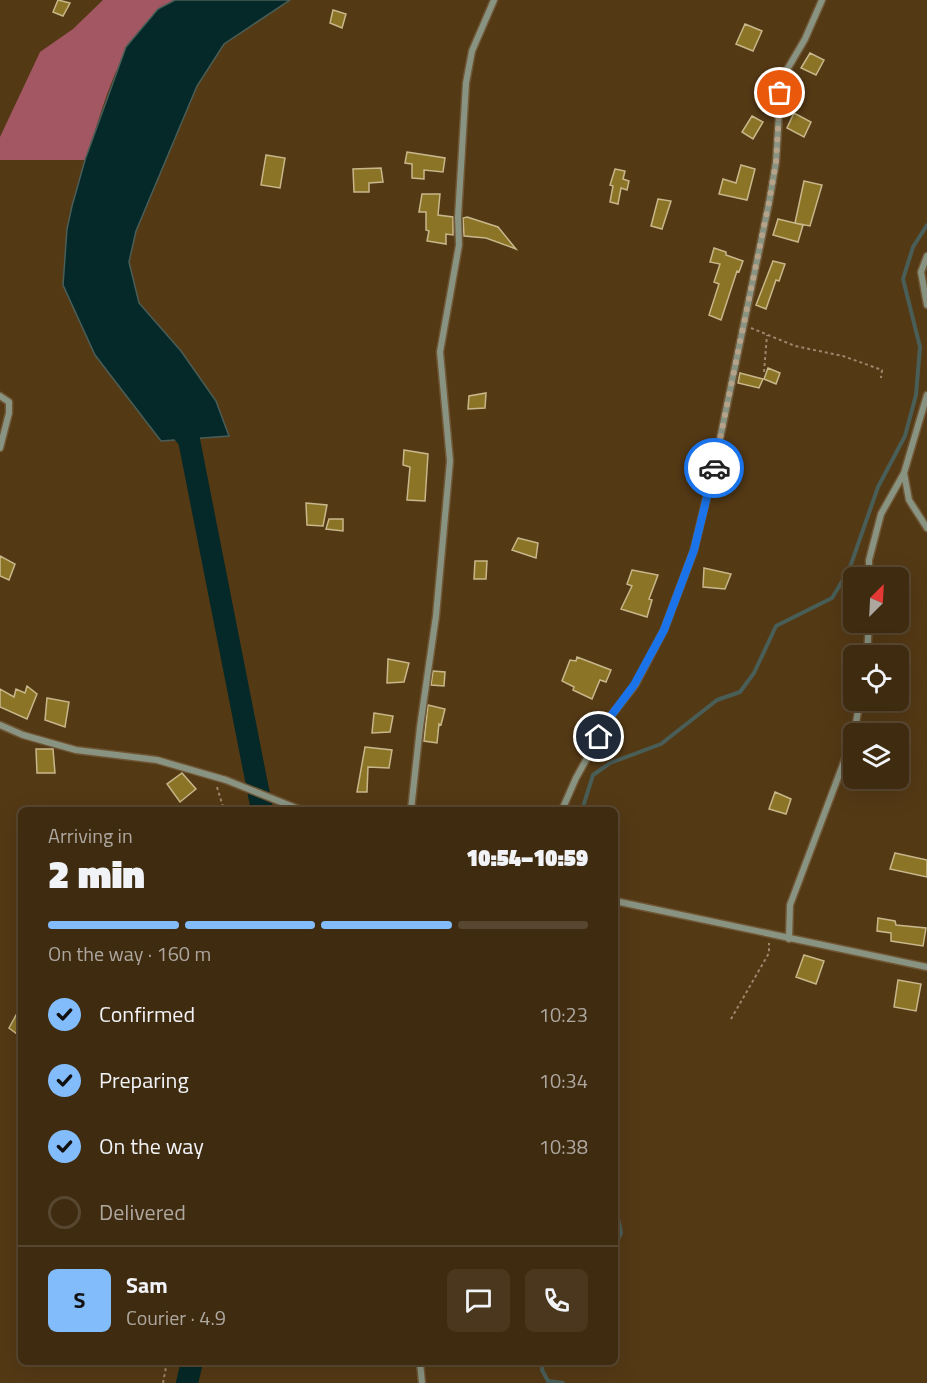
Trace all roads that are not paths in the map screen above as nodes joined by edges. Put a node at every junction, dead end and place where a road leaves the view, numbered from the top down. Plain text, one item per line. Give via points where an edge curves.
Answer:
1 (494, 0) edge
2 (822, 0) edge
3 (927, 256) edge
4 (927, 304) edge
5 (927, 395) edge
6 (0, 396) edge
7 (0, 448) edge
8 (904, 473) junction
9 (927, 528) edge
10 (869, 567) edge
11 (0, 725) edge
12 (843, 763) edge
13 (293, 807) edge
14 (411, 807) edge
15 (563, 807) edge
16 (618, 902) edge
17 (789, 939) junction
18 (927, 967) edge
19 (420, 1365) edge
20 (422, 1383) edge

1 - 14 street via 472,51 467,74 459,245 440,352 450,461
2 - 15 street via 781,80 776,162 694,550 668,620 634,685 593,747
3 - 4 street via 921,272
5 - 8 street
6 - 7 street via 9,402 9,412
8 - 9 street via 909,500
8 - 10 street via 881,514
11 - 13 street via 76,750 157,760 226,780
12 - 17 street via 790,905
16 - 17 street
17 - 18 street
19 - 20 street

